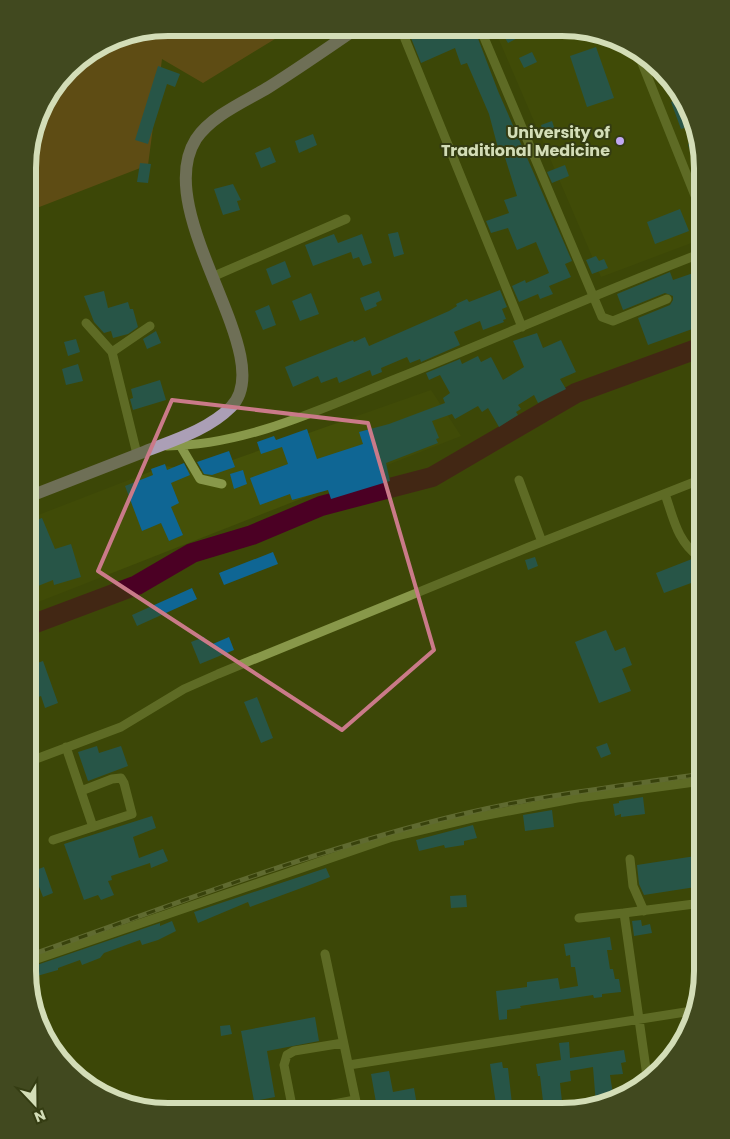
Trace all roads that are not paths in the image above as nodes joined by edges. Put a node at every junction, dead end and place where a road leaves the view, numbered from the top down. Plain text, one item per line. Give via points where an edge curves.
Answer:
1 (345, 36) edge
2 (404, 36) edge
3 (483, 36) edge
4 (643, 64) edge
5 (694, 193) edge
6 (346, 219) dead end
7 (694, 256) edge
8 (212, 277) junction
9 (592, 296) junction
10 (667, 299) dead end
11 (86, 323) dead end
12 (150, 326) dead end
13 (522, 327) junction
14 (112, 352) junction
15 (180, 445) junction
16 (159, 446) junction
17 (137, 454) junction
18 (519, 480) dead end
19 (694, 482) edge
20 (222, 484) dead end
21 (36, 494) edge
22 (665, 494) junction
23 (542, 542) junction
24 (694, 553) edge
25 (66, 747) junction
26 (36, 759) edge
27 (693, 782) edge
28 (81, 791) junction
29 (93, 827) junction
30 (53, 840) dead end
31 (630, 859) dead end
32 (693, 903) edge
33 (644, 911) junction
34 (624, 913) junction
35 (579, 918) dead end
36 (325, 954) dead end
37 (36, 959) edge
38 (688, 1012) edge
39 (638, 1020) junction
40 (343, 1043) junction
41 (349, 1065) junction
42 (646, 1072) edge
43 (356, 1100) junction
44 (291, 1103) edge
45 (340, 1103) edge
46 (357, 1103) edge

1 - 8 main road via 210,124 189,152 186,167 191,215
2 - 13 street
3 - 9 street
4 - 5 street
6 - 8 street
7 - 9 street
8 - 16 main road via 241,352 243,380 240,396 232,406 204,426
9 - 10 street via 602,317 609,321
9 - 13 street
11 - 14 street
12 - 14 street
13 - 15 street via 319,410 251,434 224,441
14 - 17 street
15 - 16 street
15 - 20 street via 200,479
16 - 17 main road
17 - 21 main road
18 - 23 street
19 - 22 street
22 - 23 street
22 - 24 street via 683,541
23 - 25 street via 218,674 184,689 121,727
25 - 26 street
25 - 28 street
27 - 37 street via 576,798 392,837
28 - 29 street
28 - 29 street via 112,779 121,778 124,783 132,814
29 - 30 street
31 - 33 street via 633,886
32 - 33 street
33 - 34 street
34 - 35 street
34 - 39 street
36 - 40 street
38 - 39 street
39 - 41 street
39 - 42 street
40 - 41 street
40 - 44 street via 287,1055 284,1065
41 - 43 street
43 - 45 street
43 - 46 street

